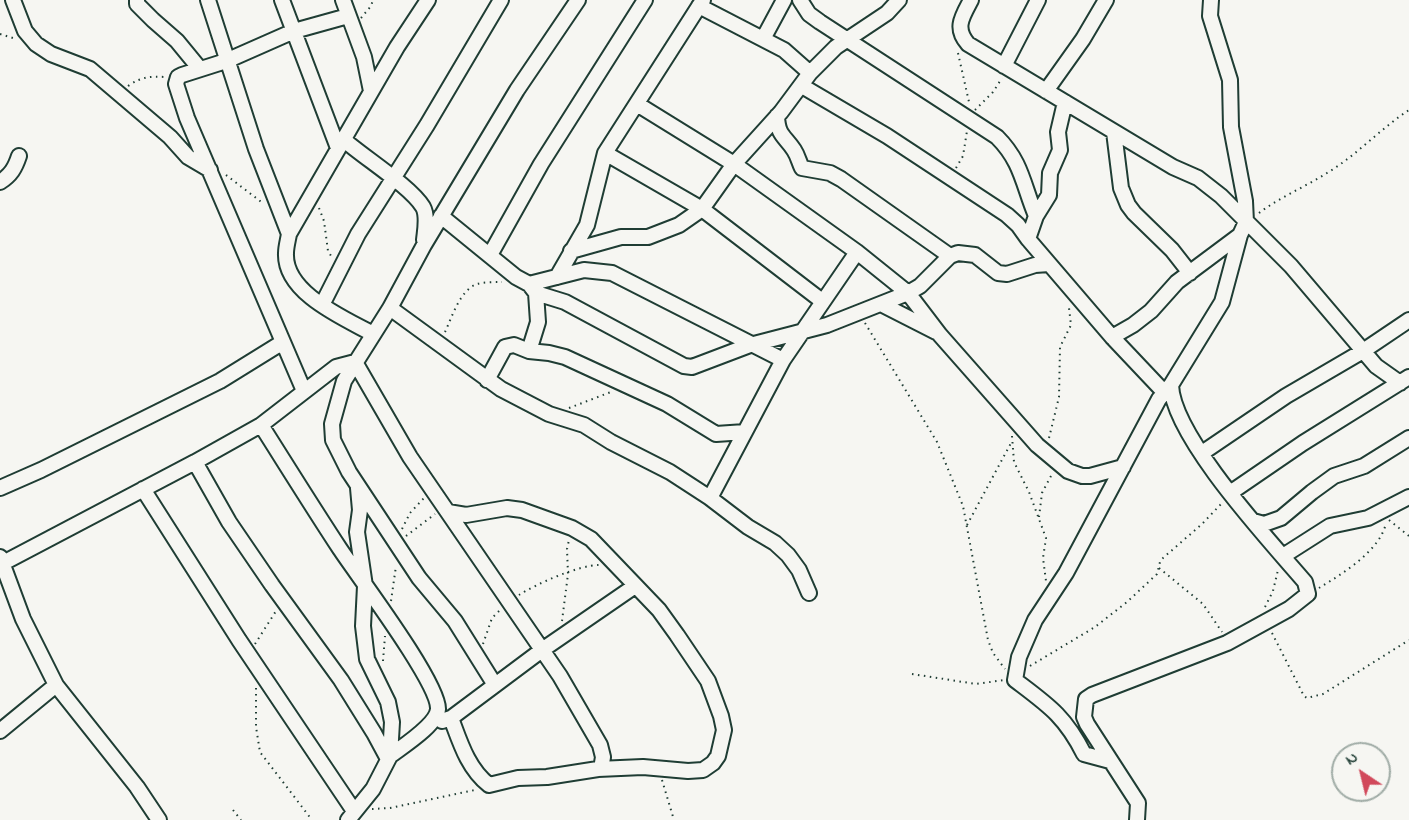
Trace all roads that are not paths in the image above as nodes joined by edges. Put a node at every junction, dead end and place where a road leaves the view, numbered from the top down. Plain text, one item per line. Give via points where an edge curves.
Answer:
1 (13, 0) edge
2 (208, 0) edge
3 (282, 0) edge
4 (343, 0) edge
5 (428, 0) edge
6 (501, 0) edge
7 (578, 0) edge
8 (645, 0) edge
9 (784, 0) edge
10 (801, 0) edge
11 (879, 0) edge
12 (899, 0) edge
13 (971, 0) edge
14 (1038, 0) edge
15 (1106, 0) edge
16 (134, 1) edge
17 (1207, 1) edge
18 (701, 3) edge
19 (887, 13) junction
20 (350, 21) junction
21 (294, 31) junction
22 (763, 39) junction
23 (846, 39) junction
24 (226, 61) junction
25 (1006, 67) junction
26 (200, 69) junction
27 (810, 72) junction
28 (801, 86) junction
29 (371, 92) junction
30 (1046, 92) junction
31 (1065, 102) junction
32 (637, 104) junction
33 (777, 116) junction
34 (1114, 132) junction
35 (340, 144) junction
36 (605, 153) junction
37 (19, 156) dead end
38 (734, 164) junction
39 (209, 167) junction
40 (393, 178) junction
41 (0, 182) edge
42 (702, 209) junction
43 (441, 216) junction
44 (1036, 216) junction
45 (1243, 229) junction
46 (289, 234) junction
47 (1028, 239) junction
48 (424, 245) junction
49 (571, 251) junction
50 (857, 252) junction
51 (490, 255) junction
52 (950, 256) junction
53 (1049, 264) junction
54 (1190, 273) junction
55 (556, 277) junction
56 (528, 286) junction
57 (908, 293) junction
58 (822, 301) junction
59 (881, 304) junction
60 (322, 305) junction
61 (390, 308) junction
62 (1409, 320) edge
63 (801, 332) junction
64 (373, 334) junction
65 (940, 335) junction
66 (1112, 337) junction
67 (283, 342) junction
68 (750, 345) junction
69 (529, 351) junction
70 (1363, 351) junction
71 (783, 360) junction
72 (355, 362) junction
73 (487, 380) junction
74 (1405, 380) edge
75 (1168, 388) junction
76 (304, 391) junction
77 (261, 425) junction
78 (745, 432) junction
79 (1409, 438) edge
80 (1202, 453) junction
81 (195, 462) junction
82 (1123, 467) junction
83 (358, 487) junction
84 (0, 488) edge
85 (143, 489) junction
86 (1230, 493) junction
87 (1409, 497) edge
88 (710, 498) junction
89 (446, 509) junction
90 (1253, 521) junction
91 (1280, 553) junction
92 (1, 560) edge
93 (365, 586) junction
94 (635, 586) junction
95 (809, 593) dead end
96 (542, 650) junction
97 (56, 685) junction
98 (495, 685) junction
99 (451, 718) junction
100 (426, 727) junction
101 (0, 731) edge
102 (389, 757) junction
103 (1110, 761) junction
104 (601, 769) junction
105 (351, 815) edge
106 (159, 820) edge
107 (1137, 820) edge

1 - 39 street via 25,31 36,44 90,69 188,157
2 - 24 street
3 - 21 street
4 - 20 street
5 - 29 street
6 - 40 street
7 - 43 street via 517,90
8 - 51 street
9 - 22 street
10 - 23 street via 809,14
11 - 19 street
12 - 19 street
13 - 25 street via 960,35
14 - 25 street
15 - 30 street
16 - 26 street
17 - 45 street via 1230,80 1231,127 1245,201
18 - 22 street
18 - 32 street
19 - 23 street
20 - 21 street
20 - 29 street via 364,57
21 - 24 street
21 - 35 street
22 - 27 street via 784,50
23 - 27 street
23 - 44 street via 998,137 1018,163
24 - 26 street
24 - 46 street
25 - 30 street
26 - 39 street via 178,77 176,84
27 - 28 street
28 - 33 street
28 - 47 street via 887,136 1007,215
29 - 35 street
30 - 31 street
31 - 34 street
31 - 44 street via 1058,132 1059,155 1050,173 1049,195
32 - 36 street
32 - 38 street
33 - 38 street
33 - 52 street via 781,136 793,148 802,168 841,179
34 - 45 street via 1207,184
34 - 54 street via 1121,188 1128,205
35 - 40 street
35 - 46 street
36 - 42 street
36 - 49 street via 587,225
37 - 41 street via 9,176
38 - 42 street
38 - 50 street
39 - 67 street
40 - 48 street via 424,209
40 - 60 street via 358,234
42 - 49 street via 679,225 648,237 621,237
42 - 58 street
43 - 48 street
43 - 51 street
44 - 47 street
45 - 54 street
45 - 70 street via 1291,266
45 - 75 street via 1222,302
46 - 60 street via 285,255 290,271 304,293
47 - 53 street
48 - 61 street
49 - 55 street
50 - 57 street
50 - 58 street
51 - 56 street
52 - 53 street via 975,255 998,273 1007,274
52 - 57 street
53 - 66 street
54 - 66 street via 1151,311
55 - 56 street
55 - 68 street via 584,270 612,273
56 - 68 street via 684,366 708,363
56 - 69 street via 538,322
57 - 59 street
57 - 65 street
58 - 63 street
59 - 63 street
59 - 65 street
60 - 64 street
61 - 64 street
61 - 73 street
62 - 70 street
63 - 68 street
63 - 71 street
64 - 72 street
65 - 82 street via 1013,418 1068,471 1082,476 1100,475
66 - 75 street
67 - 76 street
67 - 84 street via 220,381
68 - 71 street
69 - 73 street via 514,345 505,347
69 - 78 street via 565,357 667,404 716,434
70 - 74 street via 1380,370
70 - 80 street via 1286,396
71 - 78 street
72 - 76 street via 336,367
72 - 83 street via 344,381 332,424 339,456
72 - 89 street via 400,442
73 - 88 street via 549,414 584,425
74 - 86 street
75 - 80 street
75 - 82 street
76 - 77 street
77 - 81 street
77 - 93 street
78 - 88 street
79 - 90 street via 1364,466 1334,476 1281,518 1264,524
80 - 86 street
81 - 85 street
81 - 102 street via 229,522 341,680
82 - 103 street via 1066,573 1035,620 1014,678 1064,721 1085,755
83 - 93 street via 357,532
83 - 98 street via 419,578 455,621
85 - 92 street
85 - 105 street
86 - 90 street
87 - 91 street via 1368,518 1330,526
88 - 95 street via 788,555
89 - 94 street via 466,515 507,508 522,510 572,528 591,539
89 - 96 street
90 - 91 street
91 - 103 street via 1305,582 1305,598 1265,616 1227,643 1088,698 1084,717
92 - 97 street via 23,619
93 - 100 street via 435,693 436,717
93 - 102 street via 363,626 367,658 388,702 392,722
94 - 96 street
94 - 104 street via 659,610 708,681 724,730 717,756 706,768
96 - 98 street
96 - 104 street via 600,745
97 - 101 street
97 - 106 street
98 - 99 street
99 - 100 street
99 - 104 street via 469,760 489,785
100 - 102 street
102 - 105 street via 373,789
103 - 107 street via 1138,803

